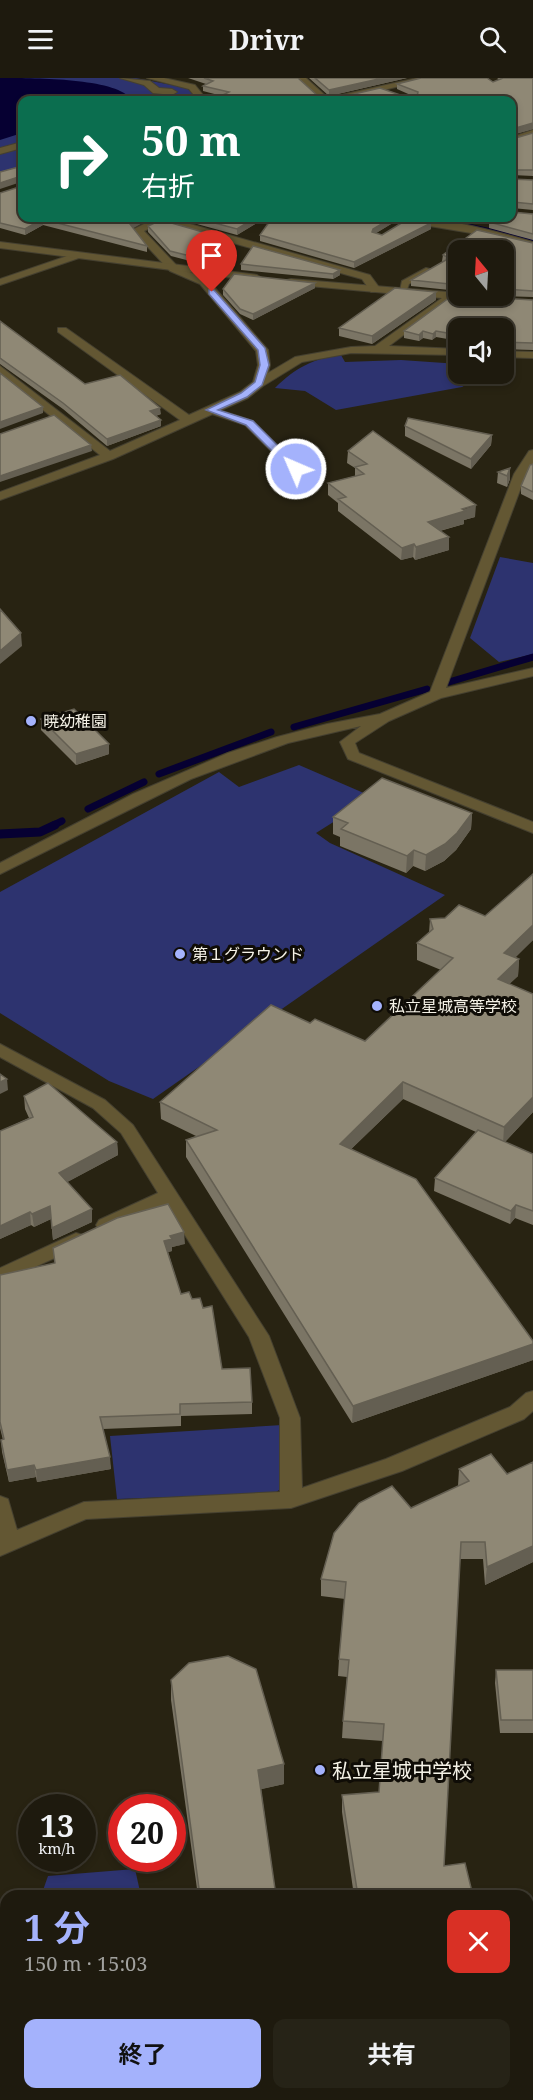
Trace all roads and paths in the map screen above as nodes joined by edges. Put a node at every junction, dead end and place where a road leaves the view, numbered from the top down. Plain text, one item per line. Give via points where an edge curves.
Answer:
1 (125, 78) edge
2 (152, 78) edge
3 (199, 78) edge
4 (301, 78) edge
5 (429, 78) edge
6 (406, 80) edge
7 (383, 89) junction
8 (183, 90) junction
9 (156, 91) junction
10 (157, 96) edge
11 (172, 96) edge
12 (199, 96) edge
13 (320, 96) edge
14 (350, 96) edge
15 (400, 96) edge
16 (533, 132) edge
17 (516, 138) edge
18 (18, 146) edge
19 (0, 151) edge
20 (18, 155) edge
21 (0, 160) edge
22 (156, 222) edge
23 (173, 222) edge
24 (401, 222) edge
25 (428, 222) edge
26 (394, 228) edge
27 (0, 245) edge
28 (533, 245) edge
29 (76, 256) junction
30 (440, 264) edge
31 (174, 269) junction
32 (0, 282) edge
33 (375, 290) junction
34 (402, 292) junction
35 (448, 296) edge
36 (448, 297) edge
37 (62, 330) dead end
38 (378, 349) junction
39 (448, 352) edge
40 (514, 354) edge
41 (533, 355) edge
42 (0, 370) edge
43 (13, 379) junction
44 (0, 383) edge
45 (259, 383) junction
46 (210, 410) junction
47 (58, 414) junction
48 (188, 420) junction
49 (38, 421) edge
50 (533, 454) edge
51 (109, 456) junction
52 (311, 484) dead end
53 (0, 496) edge
54 (533, 672) edge
55 (436, 695) junction
56 (384, 718) junction
57 (533, 828) edge
58 (0, 869) edge
59 (0, 1050) edge
60 (170, 1195) junction
61 (0, 1276) edge
62 (533, 1399) edge
63 (291, 1500) junction
64 (0, 1504) edge
65 (5, 1545) edge

1 - 9 street
2 - 8 street
3 - 8 street
4 - 13 street
5 - 6 street
6 - 7 street
7 - 14 street
7 - 15 lane
8 - 11 street
8 - 12 street via 192,87
9 - 10 street
9 - 11 street
16 - 17 street
18 - 19 street
20 - 21 street
22 - 31 street via 137,231
23 - 33 street via 366,277
24 - 26 lane
25 - 28 street
27 - 29 street
29 - 31 street
29 - 32 lane
30 - 34 lane via 405,284
31 - 33 street
31 - 45 street via 204,282 262,350 264,365
33 - 34 street
34 - 35 street
36 - 38 street
37 - 48 street
38 - 39 street
38 - 45 street via 299,359
40 - 41 street
42 - 43 street
43 - 44 street
43 - 47 street
45 - 46 street via 244,395
46 - 48 street
46 - 52 lane via 249,423
47 - 49 street
47 - 51 street
48 - 51 street
50 - 55 street via 520,474
51 - 53 street
54 - 55 street
55 - 56 street
56 - 57 street via 347,742 353,756
56 - 58 street via 253,748 139,797
59 - 60 street via 99,1104 127,1129
60 - 61 street
60 - 63 street via 259,1336 290,1418
62 - 63 street via 517,1413 394,1465
63 - 65 street via 84,1511
64 - 65 street

